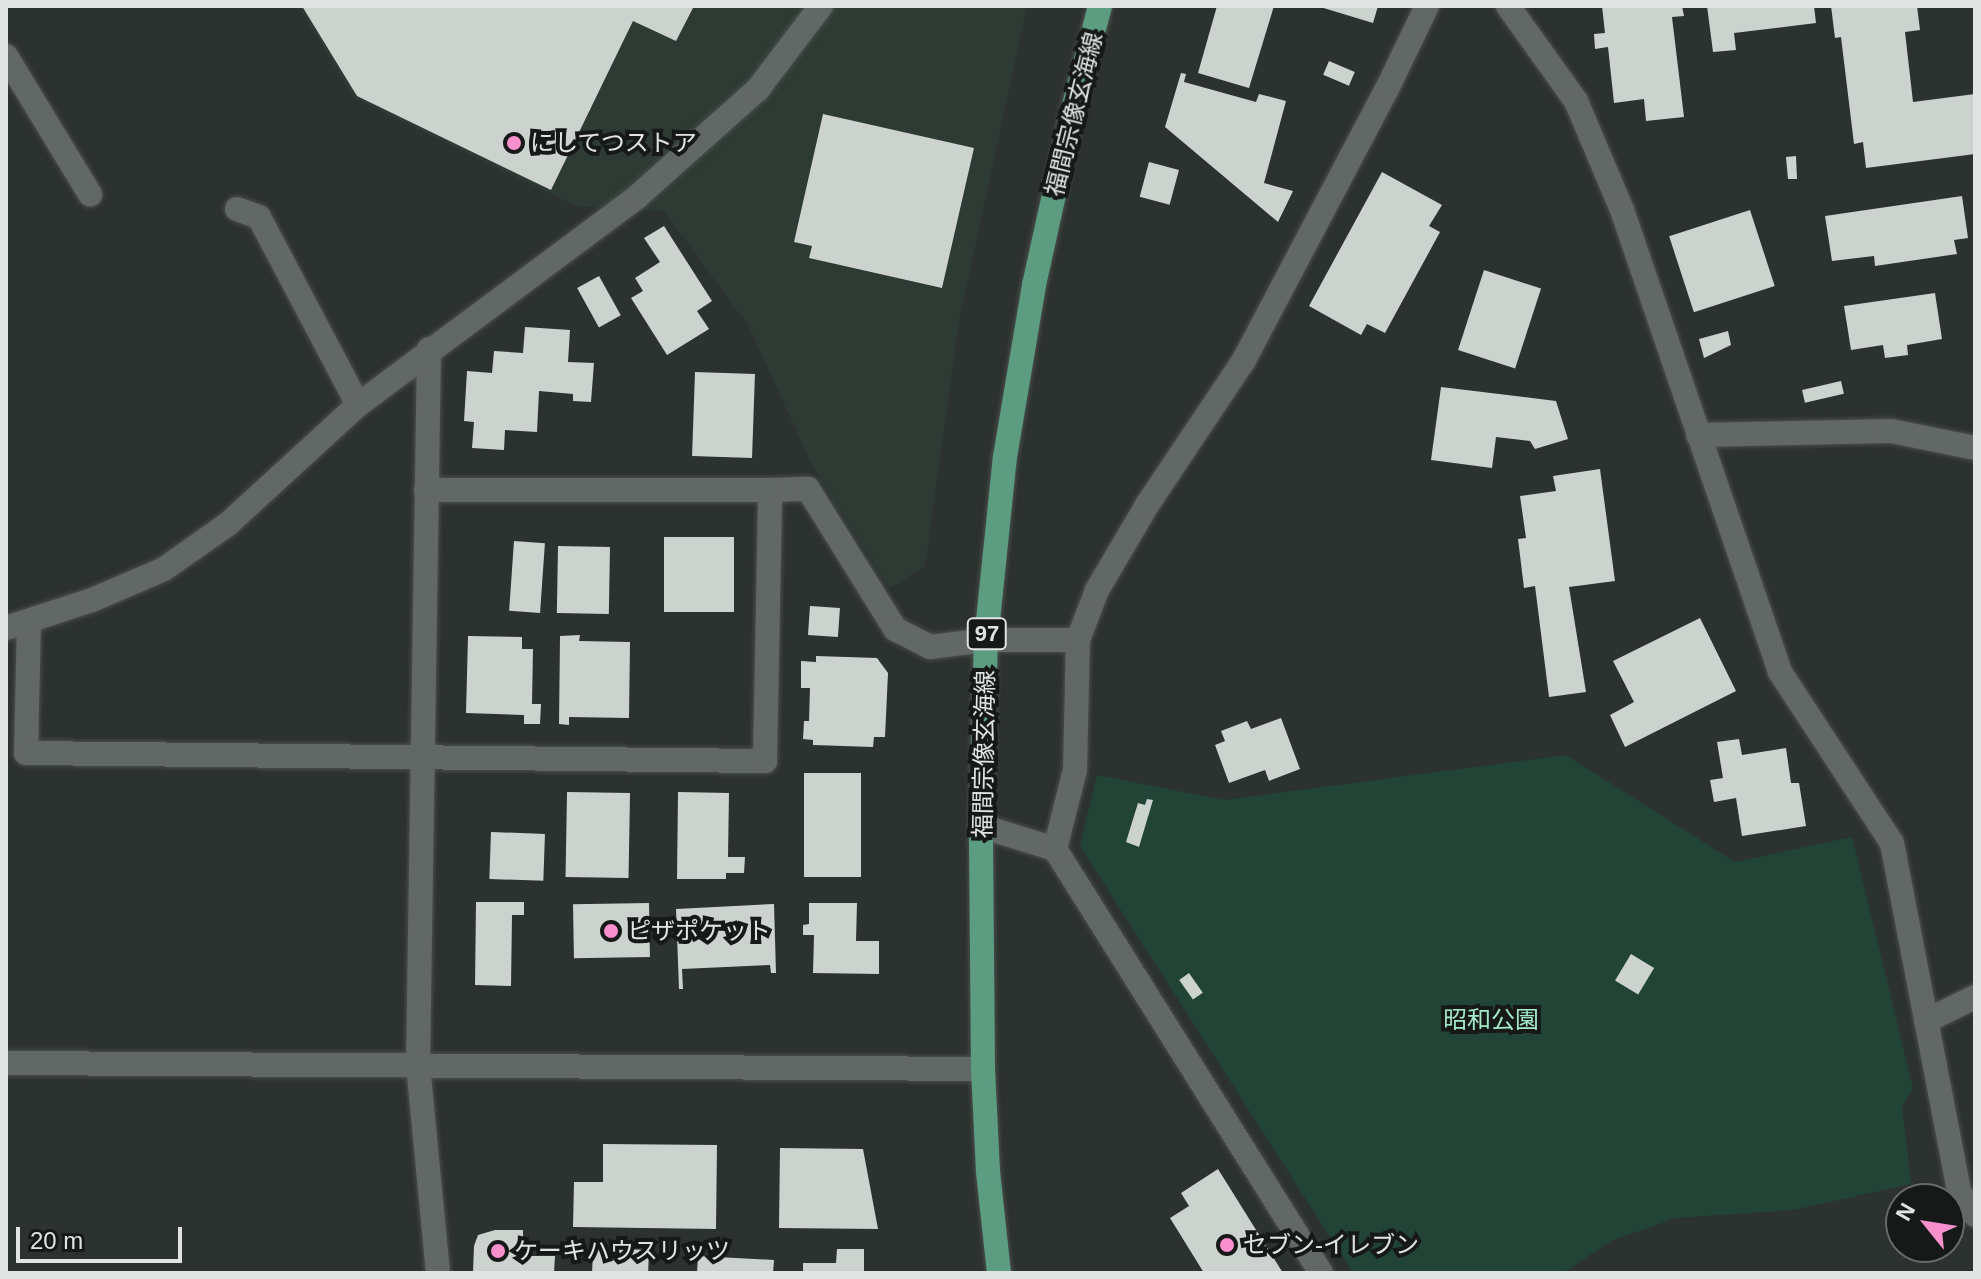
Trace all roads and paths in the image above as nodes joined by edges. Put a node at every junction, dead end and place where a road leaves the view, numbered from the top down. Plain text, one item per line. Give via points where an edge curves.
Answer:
1 (821, 6) edge
2 (1100, 6) edge
3 (1427, 6) edge
4 (1508, 6) edge
5 (6, 56) edge
6 (90, 194) dead end
7 (237, 209) dead end
8 (429, 349) junction
9 (358, 405) junction
10 (1698, 435) junction
11 (1975, 448) edge
12 (426, 490) junction
13 (770, 490) junction
14 (17, 624) edge
15 (986, 640) junction
16 (1078, 640) junction
17 (424, 759) junction
18 (981, 826) junction
19 (1055, 849) junction
20 (1975, 997) edge
21 (1926, 1021) junction
22 (6, 1063) edge
23 (418, 1065) junction
24 (983, 1069) junction
25 (1975, 1215) edge
26 (438, 1273) edge
27 (999, 1273) edge
28 (1321, 1273) edge

1 - 8 street via 758,89 638,196
2 - 15 main road, 福間宗像玄海線 / 97 via 1034,285 1005,457
3 - 16 street via 1244,360 1147,505 1097,590
4 - 10 street via 1576,101 1622,210
5 - 6 street
7 - 9 street via 259,217
8 - 9 street
8 - 12 street
9 - 14 street via 228,524 164,569
10 - 11 street via 1891,431
10 - 21 street via 1780,672 1892,843
12 - 13 street
12 - 17 street
13 - 15 street via 808,489 895,629 930,647
13 - 17 street via 765,761
14 - 17 street via 26,753
15 - 16 street
15 - 18 main road, 福間宗像玄海線 / 97
16 - 19 street via 1075,770
17 - 23 street
18 - 19 street
18 - 24 main road, 福間宗像玄海線 / 97
19 - 28 street
20 - 21 street
21 - 25 street via 1959,1192
22 - 23 street
23 - 24 street
23 - 26 street
24 - 27 main road, 福間宗像玄海線 / 97

